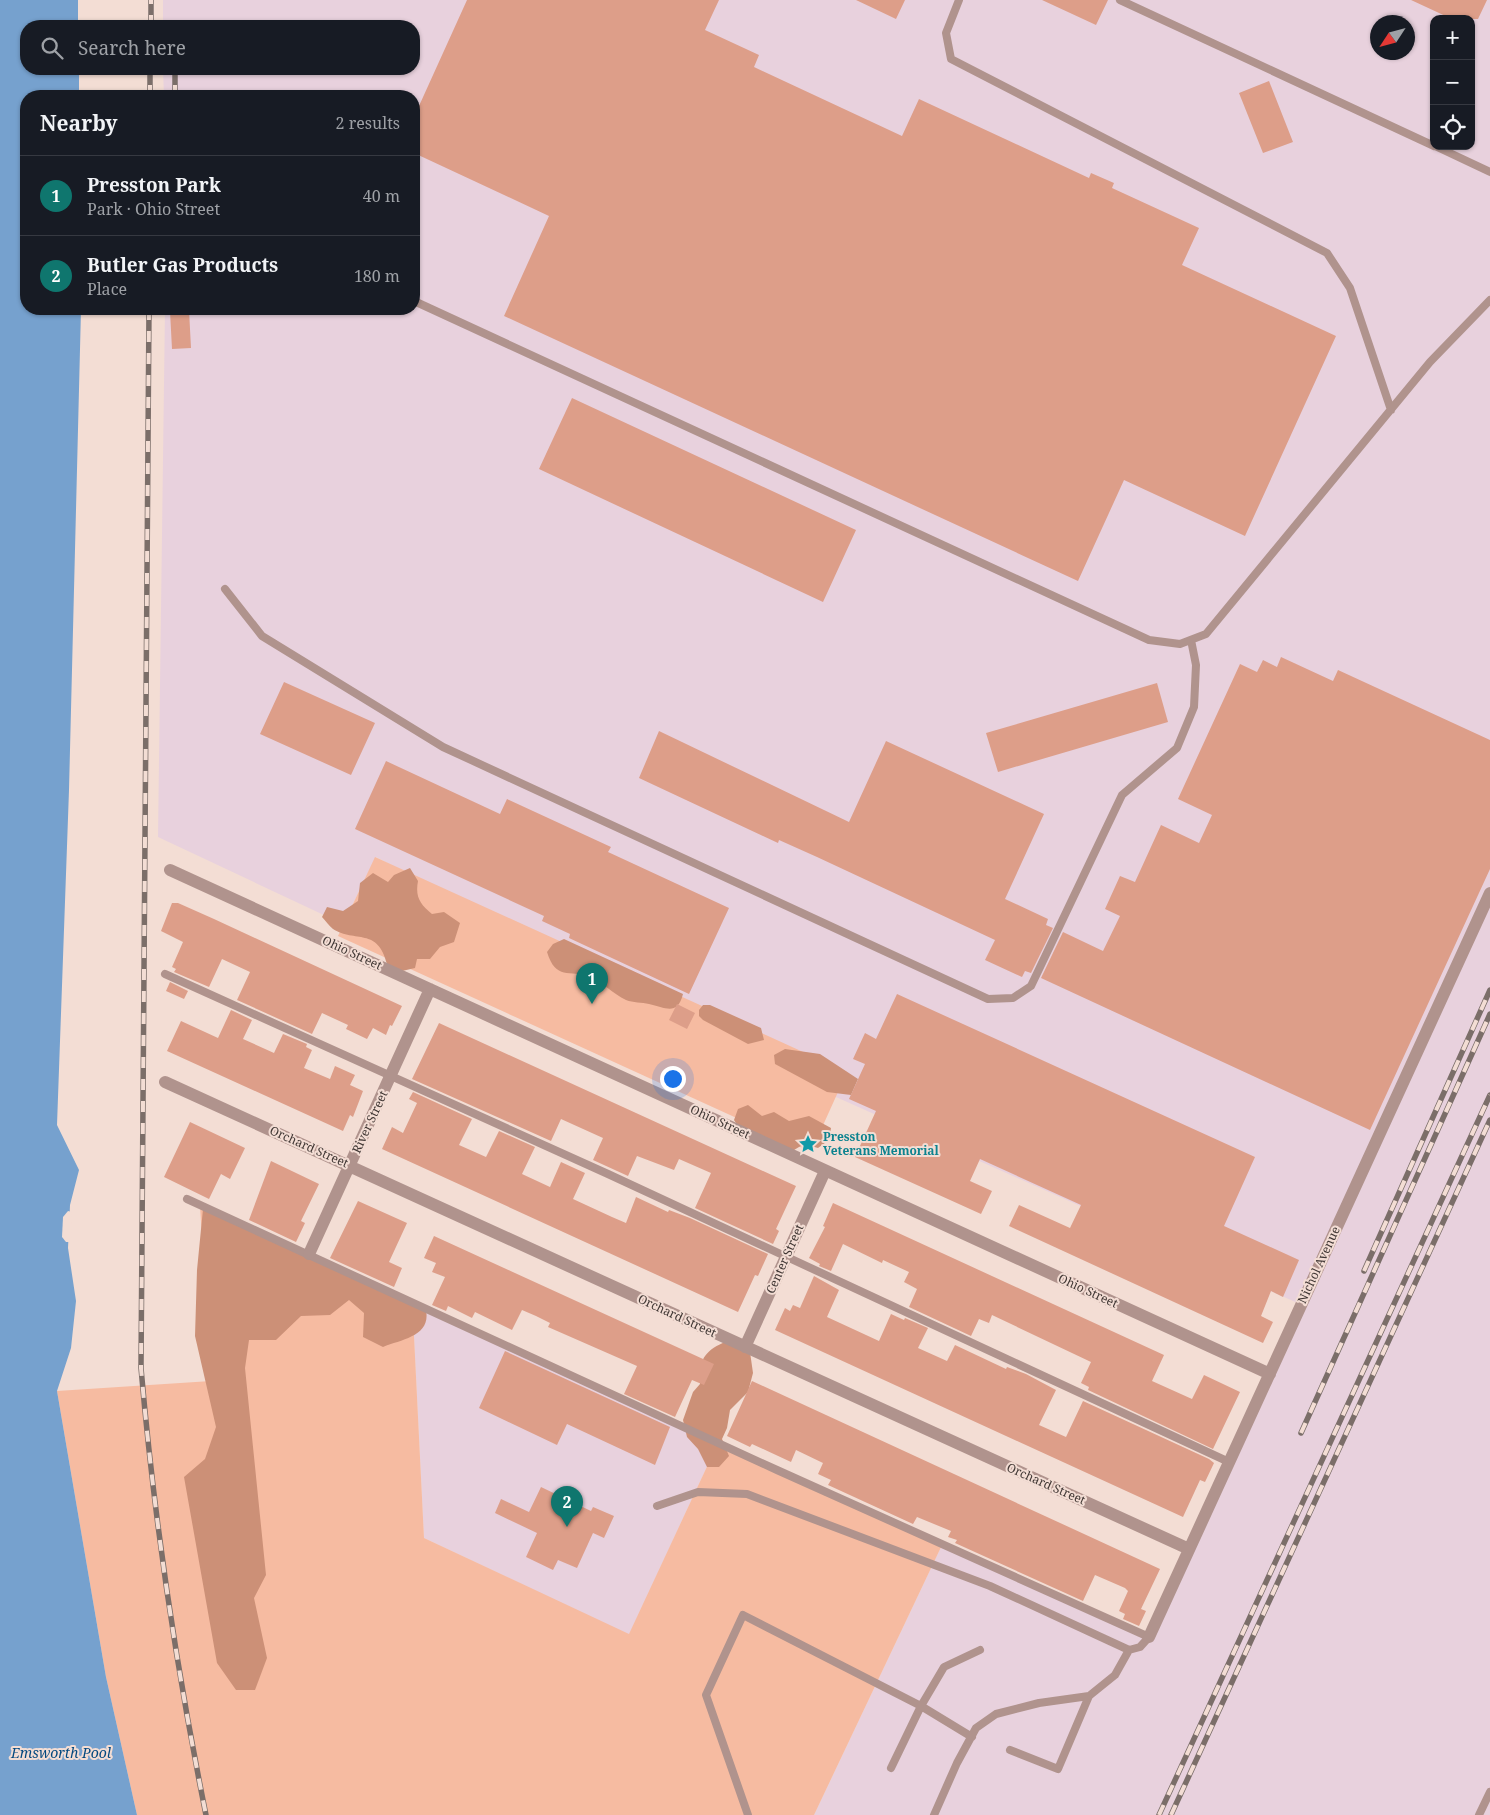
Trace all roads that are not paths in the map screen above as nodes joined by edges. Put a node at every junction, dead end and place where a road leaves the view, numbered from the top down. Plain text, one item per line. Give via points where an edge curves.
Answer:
1 (959, 0) edge
2 (1120, 0) edge
3 (1430, 144) edge
4 (1443, 150) edge
5 (1490, 172) edge
6 (1490, 300) edge
7 (420, 304) edge
8 (1391, 410) junction
9 (225, 589) dead end
10 (1191, 640) junction
11 (170, 870) dead end
12 (1490, 892) edge
13 (165, 974) dead end
14 (430, 989) junction
15 (391, 1076) junction
16 (165, 1082) dead end
17 (350, 1165) junction
18 (825, 1171) junction
19 (186, 1199) dead end
20 (309, 1254) junction
21 (786, 1256) junction
22 (745, 1347) junction
23 (1270, 1374) junction
24 (1229, 1462) junction
25 (657, 1506) dead end
26 (1189, 1549) junction
27 (1149, 1638) junction
28 (980, 1650) dead end
29 (1129, 1650) junction
30 (1089, 1696) junction
31 (921, 1706) junction
32 (972, 1737) junction
33 (1010, 1750) dead end
34 (891, 1768) dead end
35 (1490, 1792) edge
36 (748, 1815) edge
37 (934, 1815) edge
38 (1479, 1815) edge

1 - 8 lane via 946,33 951,59 1327,253 1350,288
2 - 3 lane
4 - 5 lane
6 - 8 lane via 1430,362
7 - 10 lane via 1149,640 1180,644
8 - 10 lane via 1206,634
9 - 10 lane via 262,636 443,747 988,999 1013,998 1031,986 1122,795 1177,748 1194,707 1196,665
11 - 14 street, Ohio Street
12 - 23 street, Nichol Avenue
13 - 15 lane
14 - 15 street, River Street
14 - 18 street, Ohio Street
15 - 17 street, River Street
15 - 21 lane
16 - 17 street, Orchard Street
17 - 20 street, River Street
17 - 22 street, Orchard Street
18 - 21 street, Center Street
18 - 23 street, Ohio Street
19 - 20 lane
20 - 27 lane via 760,1463
21 - 22 street, Center Street
21 - 24 lane
22 - 26 street, Orchard Street
23 - 24 street, Nichol Avenue
24 - 26 street, Nichol Avenue
25 - 29 lane via 698,1492 747,1494 990,1586
26 - 27 street, Nichol Avenue
27 - 29 lane via 1140,1648
28 - 31 lane via 944,1667
29 - 30 lane via 1115,1675
30 - 32 lane via 1038,1703 996,1714 976,1728
30 - 33 lane via 1058,1769
31 - 32 lane
31 - 34 lane
31 - 36 lane via 743,1615 706,1695
32 - 37 lane
35 - 38 lane

